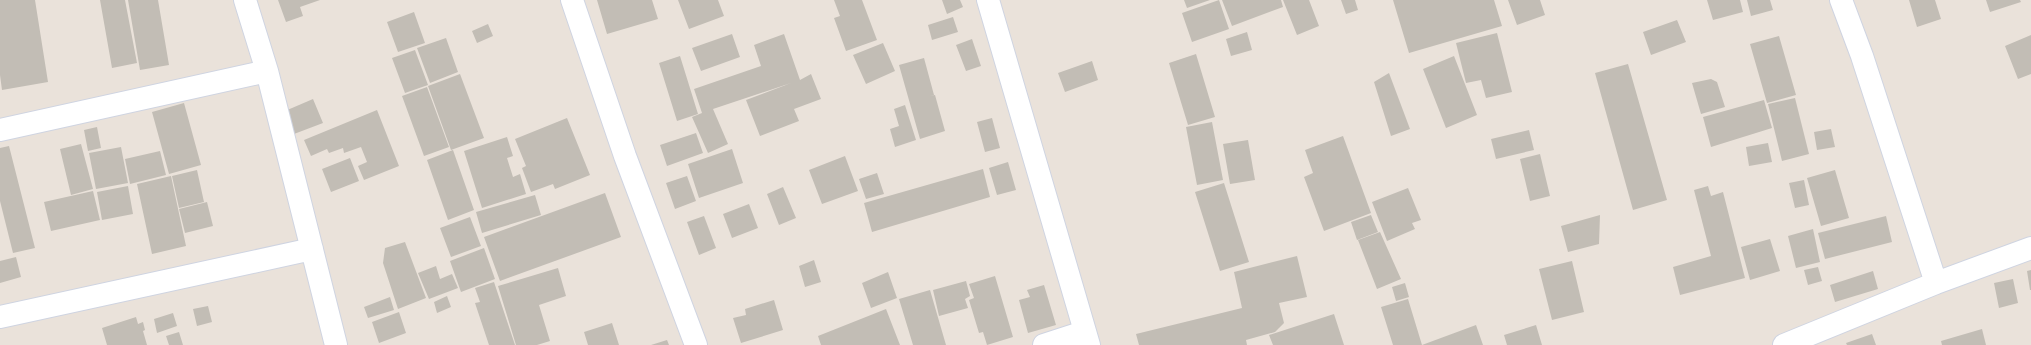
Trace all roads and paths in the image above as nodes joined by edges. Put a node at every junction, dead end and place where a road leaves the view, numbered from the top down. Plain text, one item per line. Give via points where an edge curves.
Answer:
1 (246, 0) edge
2 (572, 0) edge
3 (988, 0) edge
4 (1841, 0) edge
5 (267, 71) junction
6 (0, 130) edge
7 (2031, 248) edge
8 (312, 249) junction
9 (1936, 283) junction
10 (0, 317) edge
11 (1087, 338) edge
12 (336, 345) edge
13 (696, 345) edge
14 (1044, 345) edge
15 (1784, 345) edge

1 - 5 street
2 - 13 street via 625,156
3 - 11 street
4 - 9 street via 1862,56
5 - 6 street
5 - 8 street
7 - 9 street
8 - 10 street
8 - 12 street
9 - 15 street
11 - 14 street

